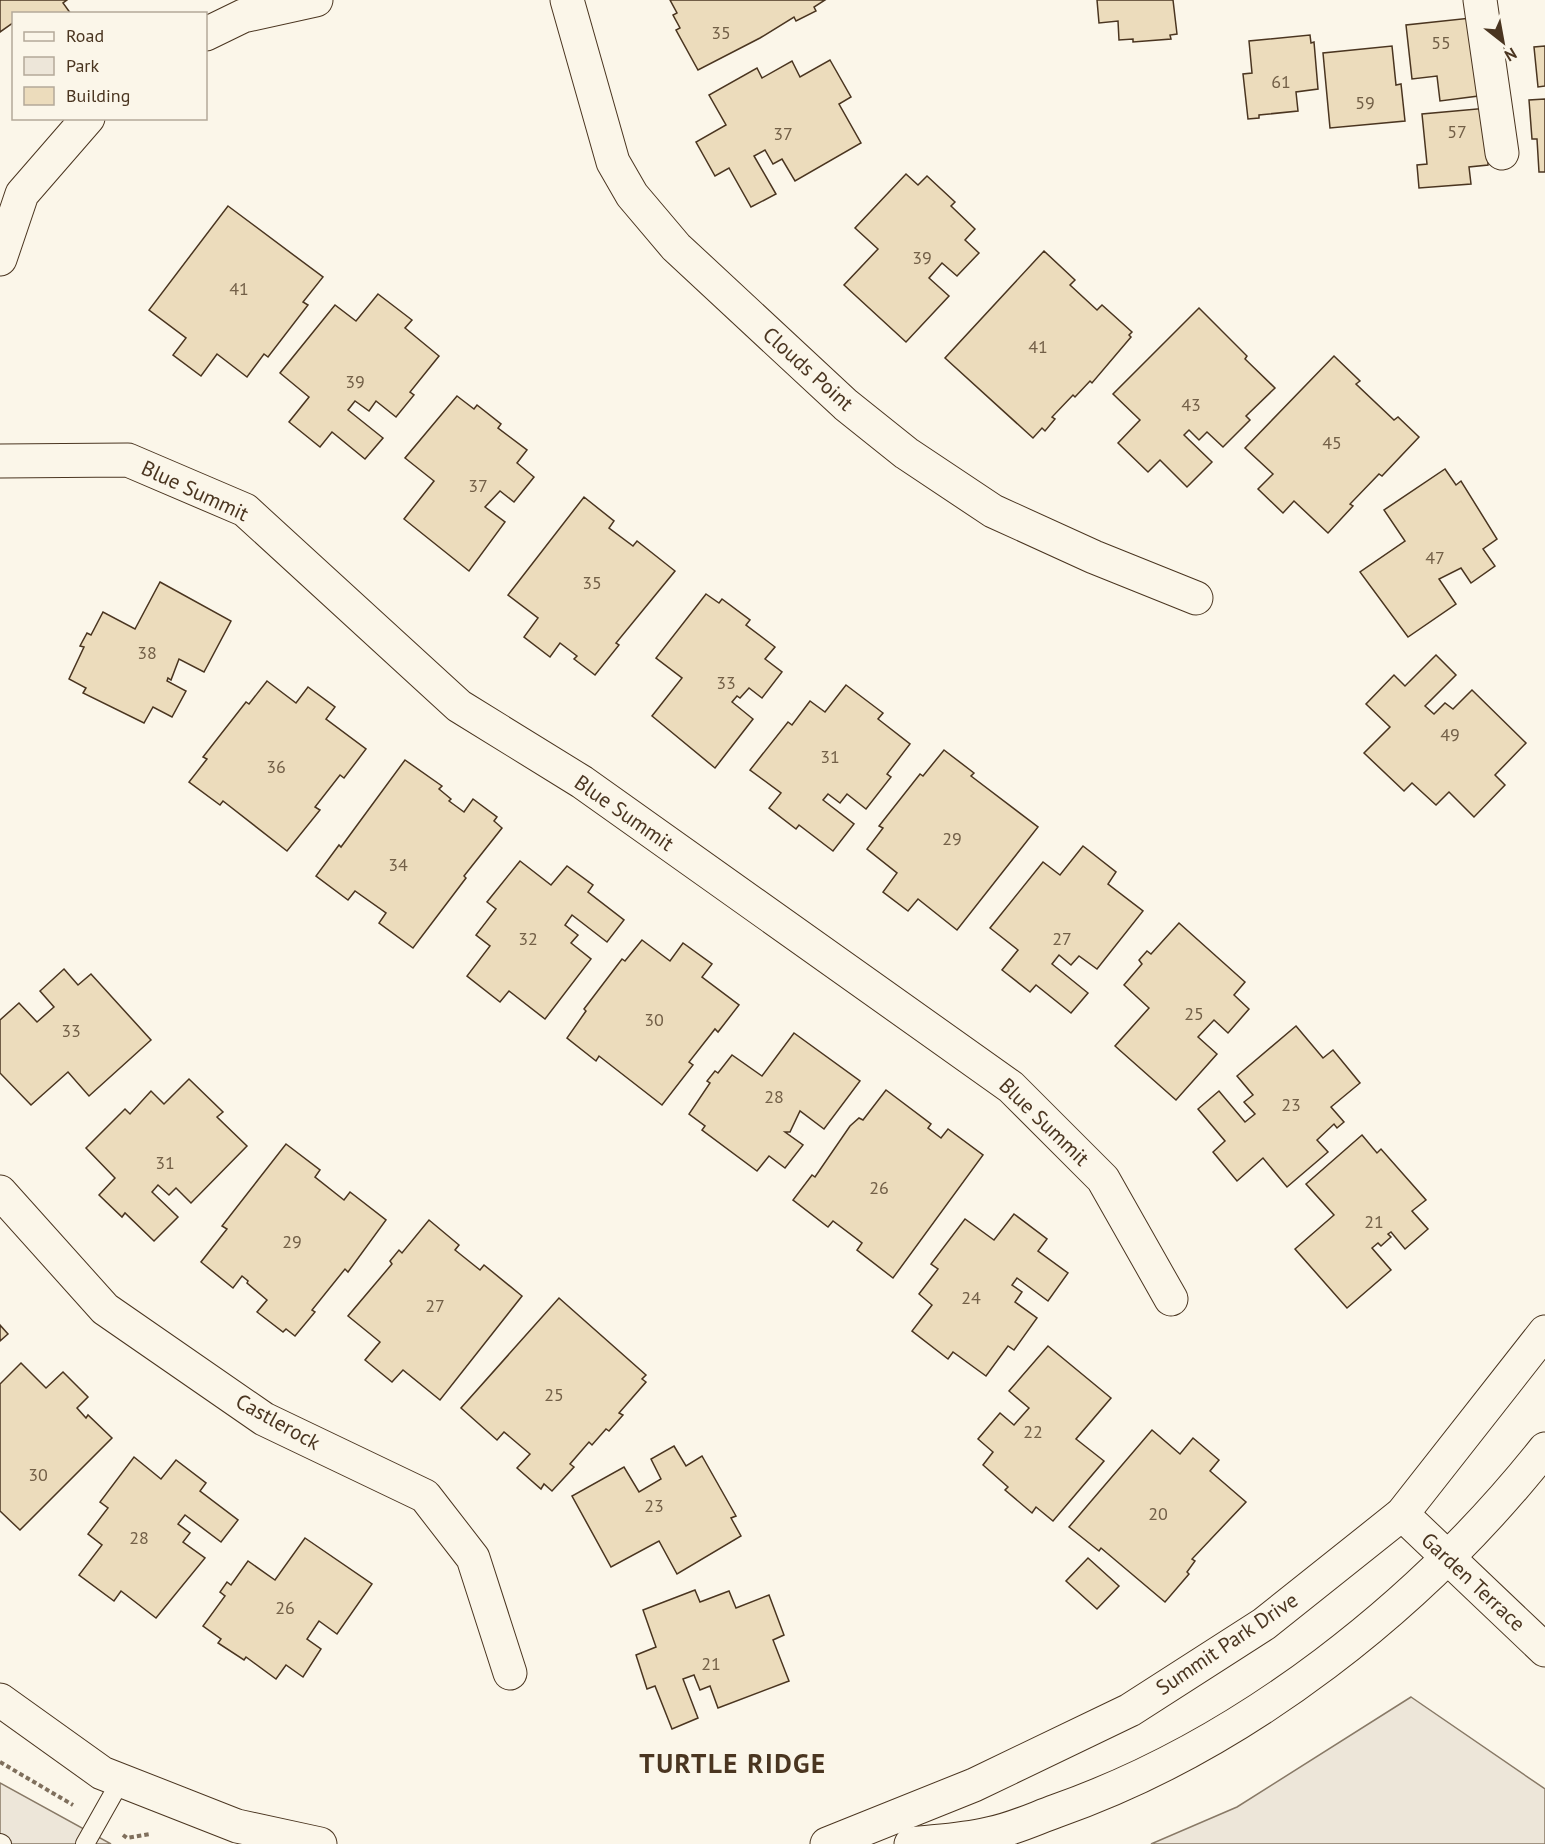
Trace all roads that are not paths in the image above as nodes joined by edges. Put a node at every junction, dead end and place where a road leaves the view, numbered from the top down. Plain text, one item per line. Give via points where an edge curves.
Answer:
1 (316, 0) edge
2 (567, 0) edge
3 (1480, 0) edge
4 (207, 34) edge
5 (86, 120) edge
6 (1502, 153) dead end
7 (0, 260) edge
8 (0, 462) edge
9 (1196, 598) dead end
10 (0, 1192) edge
11 (1171, 1299) dead end
12 (1545, 1332) edge
13 (1545, 1449) edge
14 (1402, 1514) junction
15 (1447, 1558) junction
16 (1545, 1650) edge
17 (510, 1673) dead end
18 (0, 1700) edge
19 (121, 1780) junction
20 (85, 1844) edge
21 (320, 1844) edge
22 (827, 1844) edge
23 (911, 1844) edge

1 - 4 street via 243,16
2 - 9 street, Clouds Point via 613,162 632,195 676,247 846,405 906,453 993,511
3 - 6 street
5 - 7 street via 22,194
8 - 11 street, Blue Summit via 128,460 245,510 459,706 582,782 1011,1086 1103,1179
10 - 17 street, Castlerock via 105,1309 264,1419 425,1496 473,1558
12 - 14 street, Summit Park Drive
13 - 15 street via 1508,1495
14 - 15 street, Garden Terrace
14 - 22 street, Summit Park Drive via 1264,1624 1130,1710 974,1785
15 - 16 street, Garden Terrace
15 - 23 street via 1356,1639 1264,1708 1180,1755 1101,1795 989,1834
18 - 19 street via 102,1773
19 - 20 lane
19 - 21 street via 237,1826

